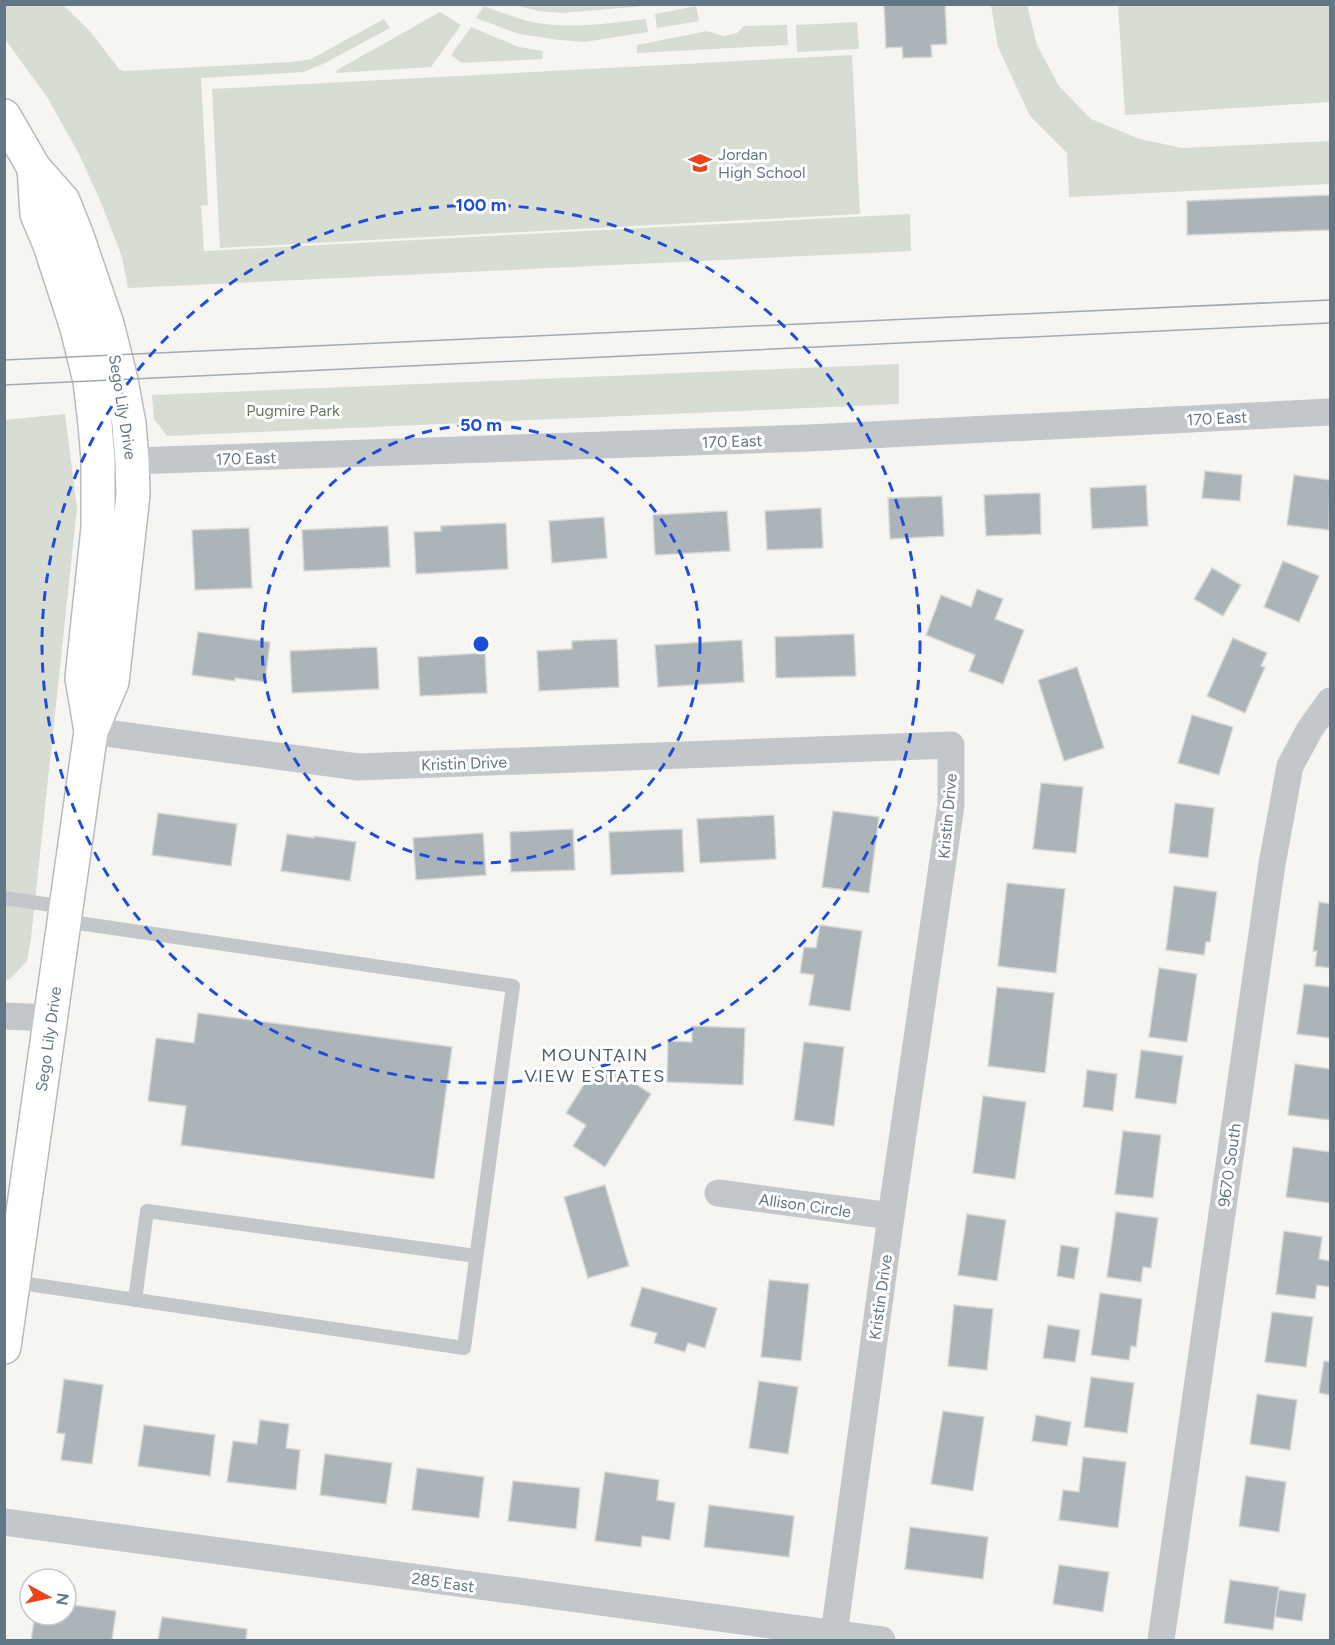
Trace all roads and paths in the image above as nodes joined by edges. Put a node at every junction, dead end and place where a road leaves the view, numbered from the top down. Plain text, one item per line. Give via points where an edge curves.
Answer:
1 (4, 116) edge
2 (34, 168) junction
3 (1330, 412) edge
4 (132, 461) junction
5 (1330, 701) edge
6 (91, 731) junction
7 (4, 898) edge
8 (65, 914) junction
9 (4, 1016) edge
10 (51, 1018) junction
11 (718, 1193) dead end
12 (891, 1216) junction
13 (476, 1257) junction
14 (14, 1282) junction
15 (135, 1300) junction
16 (4, 1347) edge
17 (4, 1522) edge
18 (834, 1634) junction
19 (882, 1641) edge
20 (1161, 1641) edge

1 - 2 main road, Sego Lily Drive
2 - 4 main road, Sego Lily Drive via 63,201 108,324 129,424
2 - 6 main road, Sego Lily Drive via 37,214 77,328 90,381 95,424 98,528 82,678
3 - 4 street, 170 East via 809,438
4 - 6 main road, Sego Lily Drive via 133,495 112,682
5 - 20 street, 9670 South via 1290,766 1272,864
6 - 8 main road, Sego Lily Drive
6 - 12 street, Kristin Drive via 358,767 951,746 951,805
7 - 8 lane
8 - 10 main road, Sego Lily Drive
8 - 13 lane via 513,986
9 - 10 street
10 - 14 main road, Sego Lily Drive
11 - 12 street, Allison Circle
12 - 18 street, Kristin Drive
13 - 15 lane via 147,1211
13 - 15 lane via 464,1348
14 - 15 lane
14 - 16 main road, Sego Lily Drive
17 - 18 street, 285 East
18 - 19 street, 285 East

